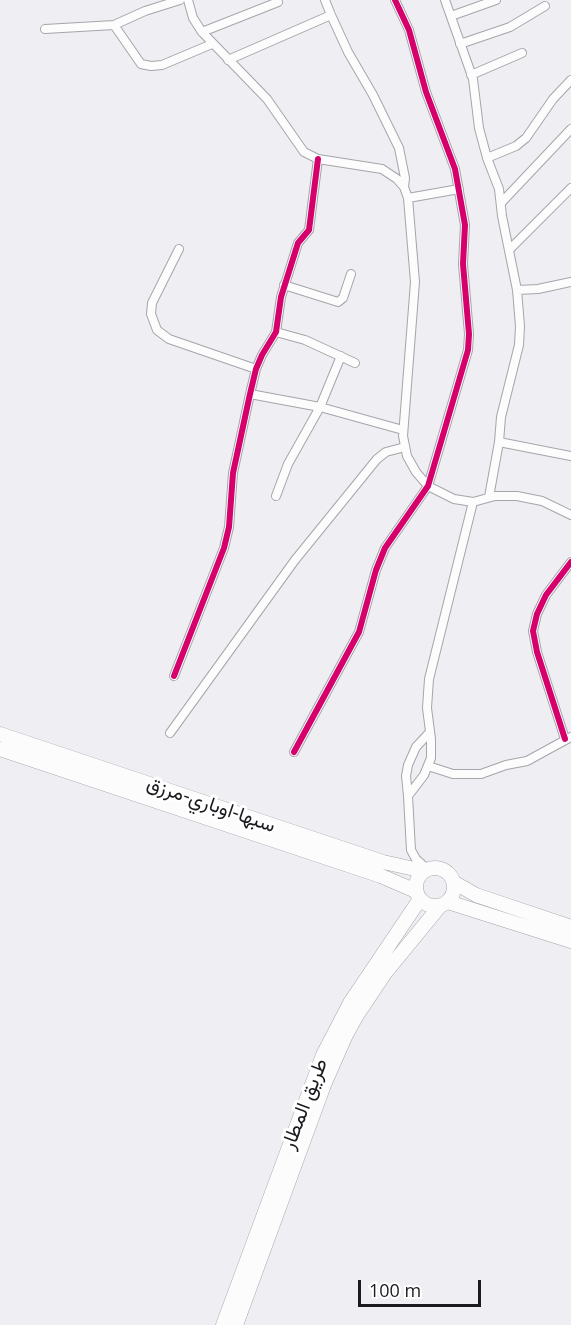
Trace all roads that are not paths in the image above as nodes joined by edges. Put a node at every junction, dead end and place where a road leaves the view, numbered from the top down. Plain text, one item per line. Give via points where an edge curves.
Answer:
1 (180, 0) edge
2 (188, 0) edge
3 (325, 0) edge
4 (395, 0) edge
5 (445, 0) edge
6 (496, 0) edge
7 (278, 2) dead end
8 (544, 6) dead end
9 (331, 15) junction
10 (451, 16) junction
11 (114, 25) junction
12 (45, 28) dead end
13 (202, 32) junction
14 (460, 44) junction
15 (212, 45) junction
16 (522, 53) dead end
17 (228, 60) junction
18 (471, 75) junction
19 (571, 80) edge
20 (571, 129) edge
21 (487, 158) junction
22 (318, 159) junction
23 (404, 187) junction
24 (571, 188) edge
25 (459, 189) junction
26 (408, 198) junction
27 (501, 204) junction
28 (179, 249) dead end
29 (509, 250) junction
30 (351, 274) dead end
31 (571, 282) edge
32 (284, 285) junction
33 (517, 290) junction
34 (276, 332) junction
35 (341, 356) junction
36 (356, 363) dead end
37 (256, 369) junction
38 (250, 394) junction
39 (320, 407) junction
40 (404, 430) junction
41 (500, 442) junction
42 (405, 447) junction
43 (571, 456) edge
44 (428, 486) junction
45 (276, 496) dead end
46 (489, 497) junction
47 (473, 502) junction
48 (571, 515) edge
49 (571, 562) edge
50 (174, 676) dead end
51 (430, 732) junction
52 (171, 733) dead end
53 (568, 738) edge
54 (1, 739) edge
55 (294, 752) dead end
56 (428, 766) junction
57 (408, 796) junction
58 (426, 870) junction
59 (454, 883) junction
60 (418, 895) junction
61 (444, 904) junction
62 (571, 927) edge
63 (571, 940) edge
64 (223, 1325) edge
65 (236, 1325) edge

1 - 11 street
2 - 13 street
3 - 9 street
4 - 25 street via 409,30
5 - 10 street
6 - 10 street
7 - 13 street
8 - 14 street via 510,27
9 - 17 street
9 - 23 street via 399,148
10 - 14 street
11 - 12 street
11 - 15 street via 141,64 162,65
13 - 15 street
14 - 18 street
15 - 17 street
16 - 18 street
17 - 22 street via 267,99 304,152
18 - 21 street via 478,128
19 - 21 street via 526,138
20 - 27 street
21 - 27 street
22 - 23 street via 382,169
22 - 32 street via 309,230 299,241
23 - 26 street
24 - 29 street
25 - 26 street
25 - 44 street via 465,225 468,350
26 - 40 street via 415,302
27 - 29 street
28 - 37 street via 152,303 150,314 157,330 169,339
29 - 33 street
30 - 32 street via 338,303
31 - 33 street
32 - 34 street
33 - 41 street via 519,345 501,417
34 - 35 street
34 - 37 street
35 - 36 street
35 - 39 street
37 - 38 street
38 - 39 street
38 - 50 street via 233,473 224,548
39 - 40 street
39 - 45 street via 288,464
40 - 42 street
41 - 43 street
41 - 46 street
42 - 44 street via 411,464
42 - 52 street via 377,459 295,560
44 - 47 street via 454,499
44 - 55 street via 385,548 359,632
46 - 47 street
46 - 48 street via 530,498
47 - 51 street via 429,679
49 - 53 street via 546,595 533,632
51 - 56 street
51 - 57 street via 416,747 408,765
53 - 56 street via 527,761 481,774 453,774
54 - 58 main road, سبها-اوباري-مرزق via 383,862
54 - 60 main road, سبها-اوباري-مرزق via 381,876
56 - 57 street
57 - 58 street via 411,850
58 - 59 main road via 442,868
58 - 60 main road via 417,882
59 - 61 main road via 454,893
59 - 62 main road via 476,895
60 - 61 main road via 429,906
60 - 64 main road, طريق المطار via 322,1055
61 - 63 main road
61 - 65 main road, طريق المطار via 370,994 345,1037

